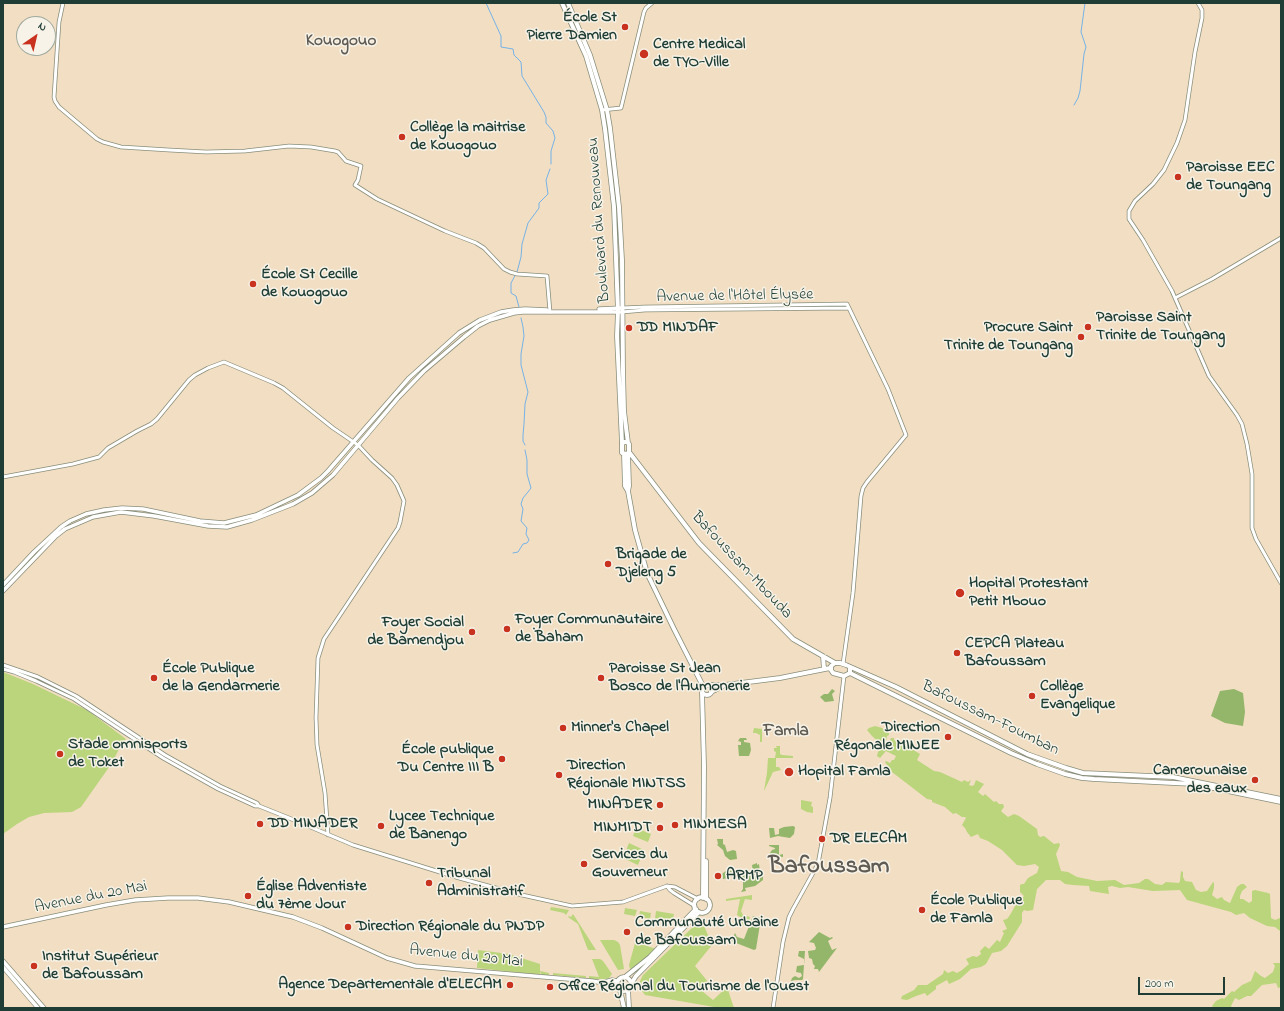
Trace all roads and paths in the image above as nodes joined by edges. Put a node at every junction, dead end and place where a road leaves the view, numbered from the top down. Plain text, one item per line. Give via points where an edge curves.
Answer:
1 (63, 3) edge
2 (562, 3) edge
3 (568, 3) edge
4 (652, 3) edge
5 (1198, 3) edge
6 (574, 21) junction
7 (588, 56) junction
8 (602, 110) junction
9 (607, 110) junction
10 (1281, 238) edge
11 (619, 265) junction
12 (1175, 298) junction
13 (620, 310) junction
14 (550, 311) junction
15 (622, 411) junction
16 (353, 442) junction
17 (628, 443) junction
18 (622, 444) junction
19 (358, 445) junction
20 (627, 453) junction
21 (3, 477) edge
22 (1281, 583) edge
23 (3, 585) edge
24 (3, 591) edge
25 (823, 656) junction
26 (835, 663) junction
27 (843, 664) junction
28 (3, 665) edge
29 (850, 667) junction
30 (830, 668) junction
31 (3, 669) edge
32 (824, 669) junction
33 (850, 673) junction
34 (844, 676) junction
35 (876, 678) junction
36 (873, 684) junction
37 (708, 685) junction
38 (726, 685) junction
39 (703, 686) junction
40 (702, 692) junction
41 (711, 692) junction
42 (707, 695) junction
43 (924, 701) junction
44 (703, 707) junction
45 (921, 708) junction
46 (967, 723) junction
47 (964, 730) junction
48 (998, 740) junction
49 (995, 745) junction
50 (1054, 764) junction
51 (183, 768) junction
52 (1052, 770) junction
53 (1131, 776) junction
54 (1132, 781) junction
55 (1195, 782) junction
56 (1281, 799) edge
57 (1281, 802) edge
58 (328, 835) junction
59 (667, 886) junction
60 (704, 898) junction
61 (698, 899) junction
62 (696, 909) junction
63 (3, 928) edge
64 (3, 961) edge
65 (3, 967) edge
66 (626, 977) junction
67 (617, 981) junction
68 (604, 983) junction
69 (631, 984) junction
70 (617, 986) junction
71 (620, 990) junction
72 (628, 990) junction
73 (38, 1008) edge
74 (44, 1008) edge
75 (624, 1008) edge
76 (629, 1008) edge
77 (773, 1008) edge

1 - 14 street via 59,22 55,102 97,139 121,147 206,152 289,146 338,152 346,161 361,166 355,185 384,203 476,243 504,269 515,274 548,276
2 - 6 highway
3 - 6 highway
4 - 9 street via 644,12 621,108
5 - 12 street via 1202,10 1202,18 1183,126 1164,170 1129,211 1129,219
6 - 7 highway
7 - 8 highway, Boulevard du Renouveau
7 - 9 highway, Boulevard du Renouveau
8 - 9 street
8 - 11 highway, Boulevard du Renouveau
9 - 11 highway, Boulevard du Renouveau via 618,196
10 - 12 street
11 - 13 highway, Boulevard du Renouveau
12 - 22 street via 1209,376 1242,424 1252,474 1252,528
13 - 14 main road
13 - 15 highway, Boulevard du Renouveau
13 - 27 street, Avenue de l'Hôtel Élysée via 848,306 888,389 906,436 863,488
14 - 16 main road via 525,309 501,312 480,320 459,333 409,378
14 - 19 main road via 514,313 490,320 474,330 424,371
15 - 17 highway, Boulevard du Renouveau
15 - 18 highway, Boulevard du Renouveau
16 - 19 street
16 - 21 street via 278,385 224,362 195,375 157,419 108,448 100,457
16 - 23 main road via 328,471 307,489 271,508 244,518 224,522 200,521 143,509 122,508 82,516 61,527
17 - 18 highway
17 - 20 highway, Boulevard du Renouveau
18 - 20 highway, Boulevard du Renouveau via 622,452
19 - 24 main road via 333,475 312,492 279,510 242,523 212,527 121,512 83,520 56,536
19 - 58 street via 392,478 404,501 398,528 320,648 317,745 325,793
20 - 25 highway, Bafoussam-Mbouda via 699,543 793,639
20 - 39 highway via 625,486 647,573
25 - 26 highway, Bafoussam-Mbouda
25 - 32 highway
26 - 27 highway, Bafoussam-Foumban
26 - 30 highway
27 - 29 highway, Bafoussam-Foumban
28 - 51 street via 38,677 76,696
29 - 33 highway
29 - 35 highway, Bafoussam-Foumban
30 - 32 highway
30 - 34 highway via 833,673
31 - 51 street via 74,699
32 - 38 highway
33 - 34 highway
33 - 36 highway, Bafoussam-Foumban
34 - 77 street via 830,798 818,864 789,917
35 - 36 highway
35 - 43 highway, Bafoussam-Foumban
36 - 45 highway, Bafoussam-Foumban
37 - 38 highway
37 - 39 highway
37 - 41 highway
38 - 41 highway
39 - 40 highway
40 - 42 highway
40 - 44 highway
41 - 42 highway
42 - 44 highway
43 - 45 highway
43 - 46 highway, Bafoussam-Foumban
44 - 60 highway via 706,852
45 - 47 highway, Bafoussam-Foumban
46 - 47 highway
46 - 48 highway, Bafoussam-Foumban
47 - 49 highway, Bafoussam-Foumban
48 - 49 highway
48 - 50 highway, Bafoussam-Foumban
49 - 52 highway, Bafoussam-Foumban
50 - 52 highway
50 - 53 highway, Bafoussam-Foumban via 1083,773
51 - 58 street via 255,806
52 - 54 highway, Bafoussam-Foumban via 1082,778
53 - 54 highway
53 - 55 highway, Bafoussam-Foumban via 1173,777
54 - 55 highway, Bafoussam-Foumban
55 - 56 highway
55 - 57 highway
58 - 59 street via 353,846 452,876 522,895 577,906 623,902
59 - 61 street via 675,887
59 - 62 street
60 - 61 highway
60 - 62 highway via 709,902 709,909 706,912
61 - 62 highway
62 - 66 highway via 650,957
62 - 69 highway
63 - 68 main road, Avenue du 20 Mai via 135,900 206,899 230,902 309,922 387,958 415,966
64 - 74 main road
65 - 73 main road
66 - 67 highway via 621,977
66 - 69 highway
67 - 68 main road, Avenue du 20 Mai
67 - 70 highway
68 - 70 main road, Avenue du 20 Mai
69 - 72 highway
70 - 71 highway
71 - 72 highway
71 - 75 highway
72 - 76 highway

